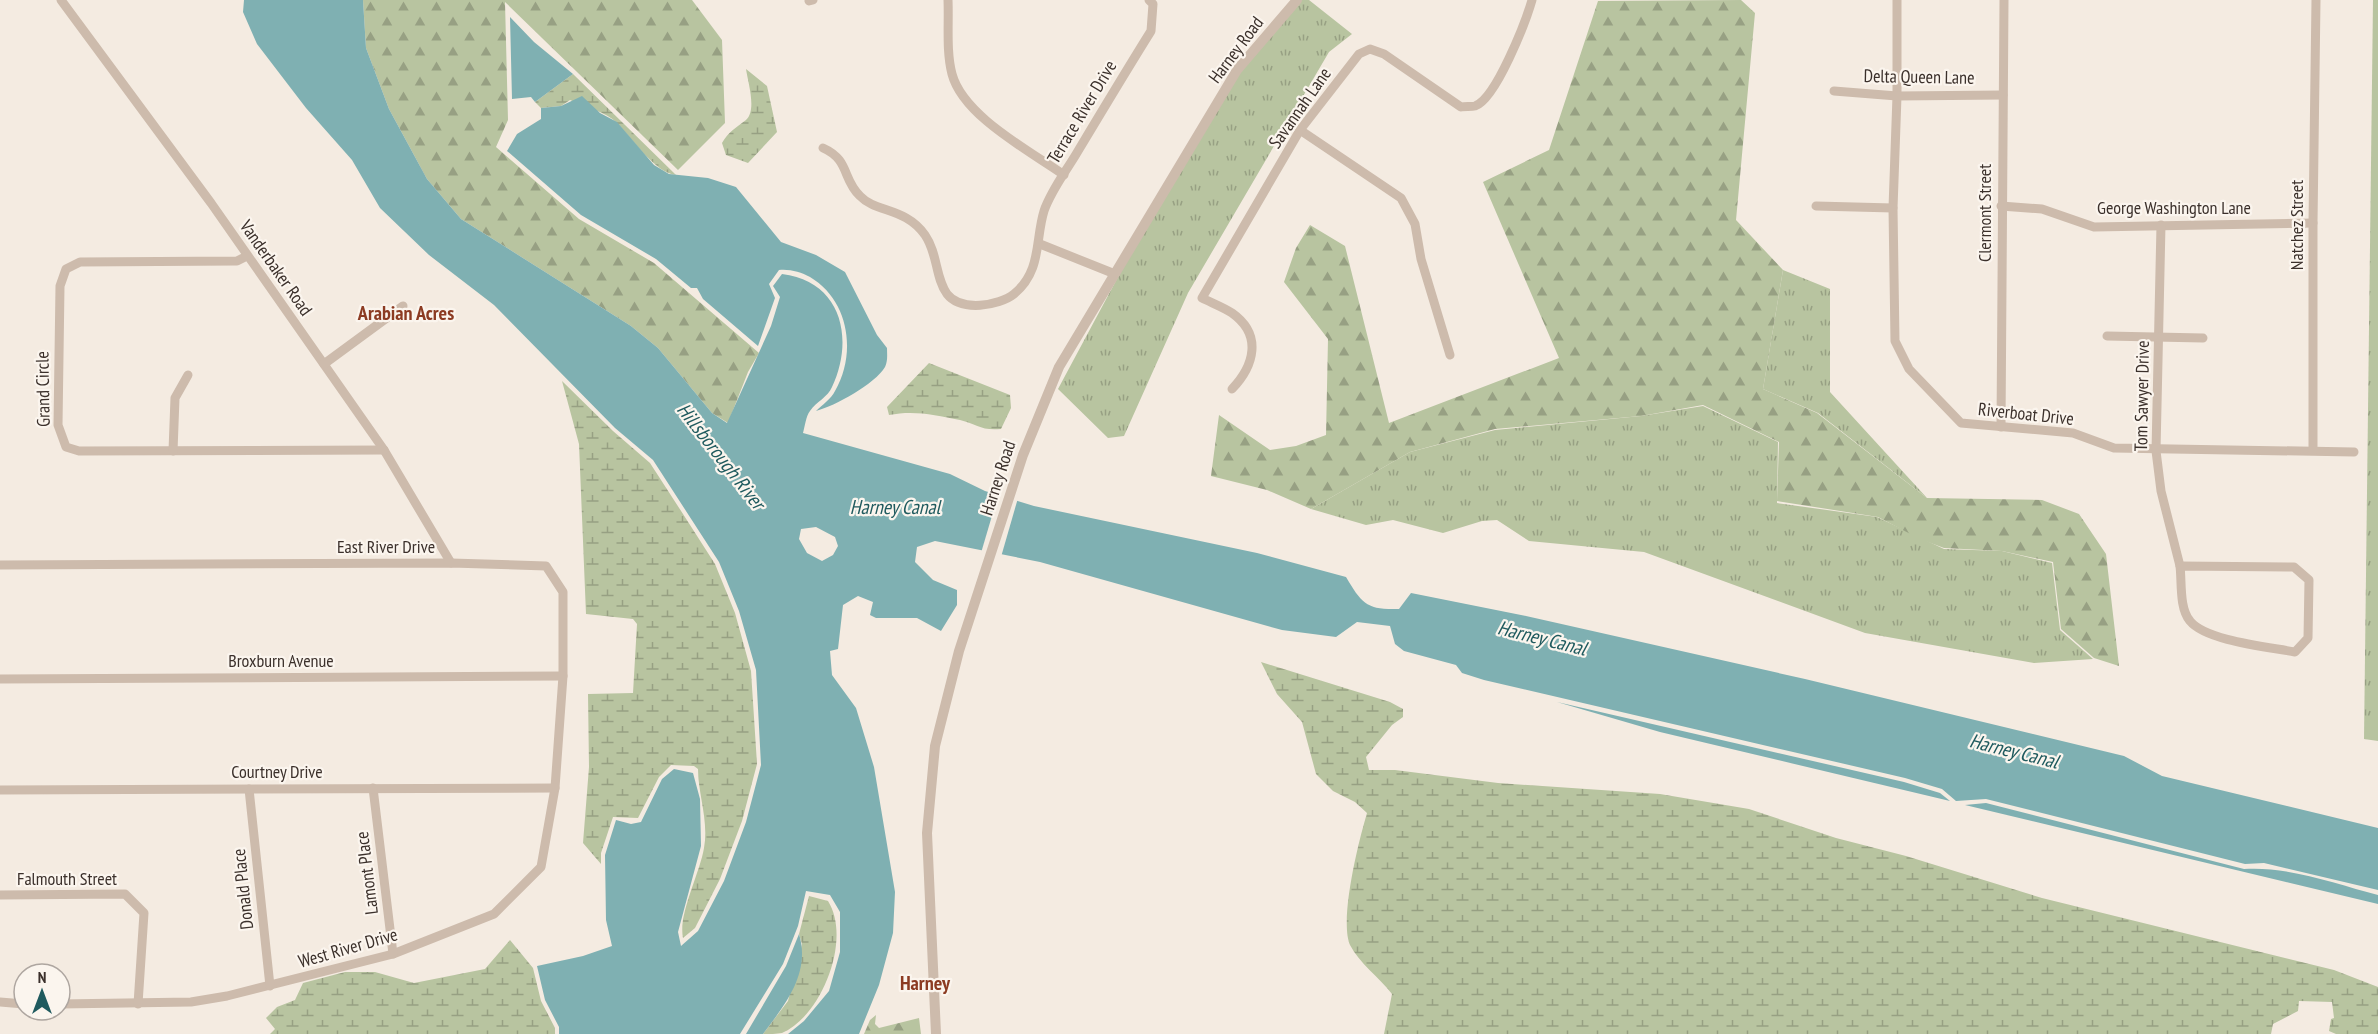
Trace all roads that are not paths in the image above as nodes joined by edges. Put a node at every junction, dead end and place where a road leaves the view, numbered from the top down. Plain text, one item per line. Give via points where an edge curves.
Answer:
1 (60, 0) edge
2 (948, 0) edge
3 (1149, 0) edge
4 (1297, 0) edge
5 (1532, 0) edge
6 (1897, 0) edge
7 (2004, 0) edge
8 (2316, 0) edge
9 (1834, 91) dead end
10 (2003, 95) junction
11 (1897, 96) junction
12 (1300, 130) junction
13 (823, 148) dead end
14 (1064, 175) junction
15 (1816, 206) dead end
16 (2001, 206) junction
17 (1893, 208) junction
18 (2313, 223) junction
19 (2161, 225) junction
20 (1040, 244) junction
21 (247, 256) junction
22 (1115, 274) junction
23 (403, 306) dead end
24 (2107, 336) dead end
25 (2160, 338) junction
26 (2203, 338) dead end
27 (1450, 355) dead end
28 (324, 364) junction
29 (188, 375) dead end
30 (1232, 389) dead end
31 (2001, 427) junction
32 (174, 450) junction
33 (384, 450) junction
34 (2156, 450) junction
35 (2313, 450) junction
36 (2354, 452) dead end
37 (452, 563) junction
38 (0, 565) edge
39 (2180, 566) junction
40 (563, 676) junction
41 (0, 679) edge
42 (373, 788) junction
43 (555, 788) junction
44 (249, 789) junction
45 (0, 790) edge
46 (0, 895) edge
47 (393, 954) junction
48 (270, 986) junction
49 (138, 1004) junction
50 (72, 1005) edge
51 (936, 1034) edge

1 - 21 street, Vanderbaker Road
2 - 14 street via 952,76 965,100 984,119
3 - 14 street, Terrace River Drive via 1151,31
4 - 22 street, Harney Road via 1237,70
5 - 12 street, Savannah Lane via 1519,41 1487,96 1476,106 1461,106 1384,54 1370,49 1359,54
6 - 11 street, Riverboat Drive
7 - 10 street, Clermont Street
8 - 18 street, Natchez Street
9 - 11 street, Delta Queen Lane
10 - 11 street, Delta Queen Lane
10 - 16 street, Clermont Street
11 - 17 street, Riverboat Drive
12 - 27 street via 1401,198 1415,224 1420,259
12 - 30 street, Savannah Lane via 1202,298 1233,313 1248,331 1253,354 1246,374
13 - 20 street, Terrace River Drive via 839,158 861,198 916,224 936,255 949,296 964,304 983,305 1015,293 1036,263
14 - 20 street, Terrace River Drive via 1044,211
15 - 17 street
16 - 19 street, George Washington Lane via 2042,209 2094,227
16 - 31 street, Clermont Street
17 - 31 street, Riverboat Drive via 1894,341 1909,369 1961,423
18 - 19 street, George Washington Lane
18 - 35 street, Natchez Street
19 - 25 street, Tom Sawyer Drive
20 - 22 street
21 - 28 street, Vanderbaker Road
21 - 32 street, Grand Circle via 237,261 80,262 69,266 61,277 58,425 66,447 79,451
22 - 51 street, Harney Road via 1059,367 1013,483 959,651 935,746 927,833
23 - 28 street
24 - 25 street
25 - 26 street
25 - 34 street, Tom Sawyer Drive
28 - 33 street, Vanderbaker Road
29 - 32 street via 175,398
31 - 34 street, Riverboat Drive via 2073,433 2114,448
32 - 33 street, Grand Circle
33 - 37 street, Vanderbaker Road
34 - 35 street, Riverboat Drive
34 - 39 street, Tom Sawyer Drive via 2161,491
35 - 36 street, Riverboat Drive
37 - 38 street, East River Drive
37 - 40 street, East River Drive via 546,566 563,592
39 - 39 street, Tom Sawyer Drive via 2294,567 2309,580 2308,638 2295,652 2203,632 2189,620 2184,607
40 - 41 street, Broxburn Avenue
40 - 43 street, East River Drive
42 - 43 street, Courtney Drive
42 - 44 street, Courtney Drive
42 - 47 street, Lamont Place
43 - 47 street, West River Drive via 541,867 494,915
44 - 45 street, Courtney Drive
44 - 48 street, Donald Place
46 - 49 street, Falmouth Street via 125,894 144,913
47 - 48 street, West River Drive
48 - 49 street, West River Drive via 191,1002
49 - 50 street, West River Drive

